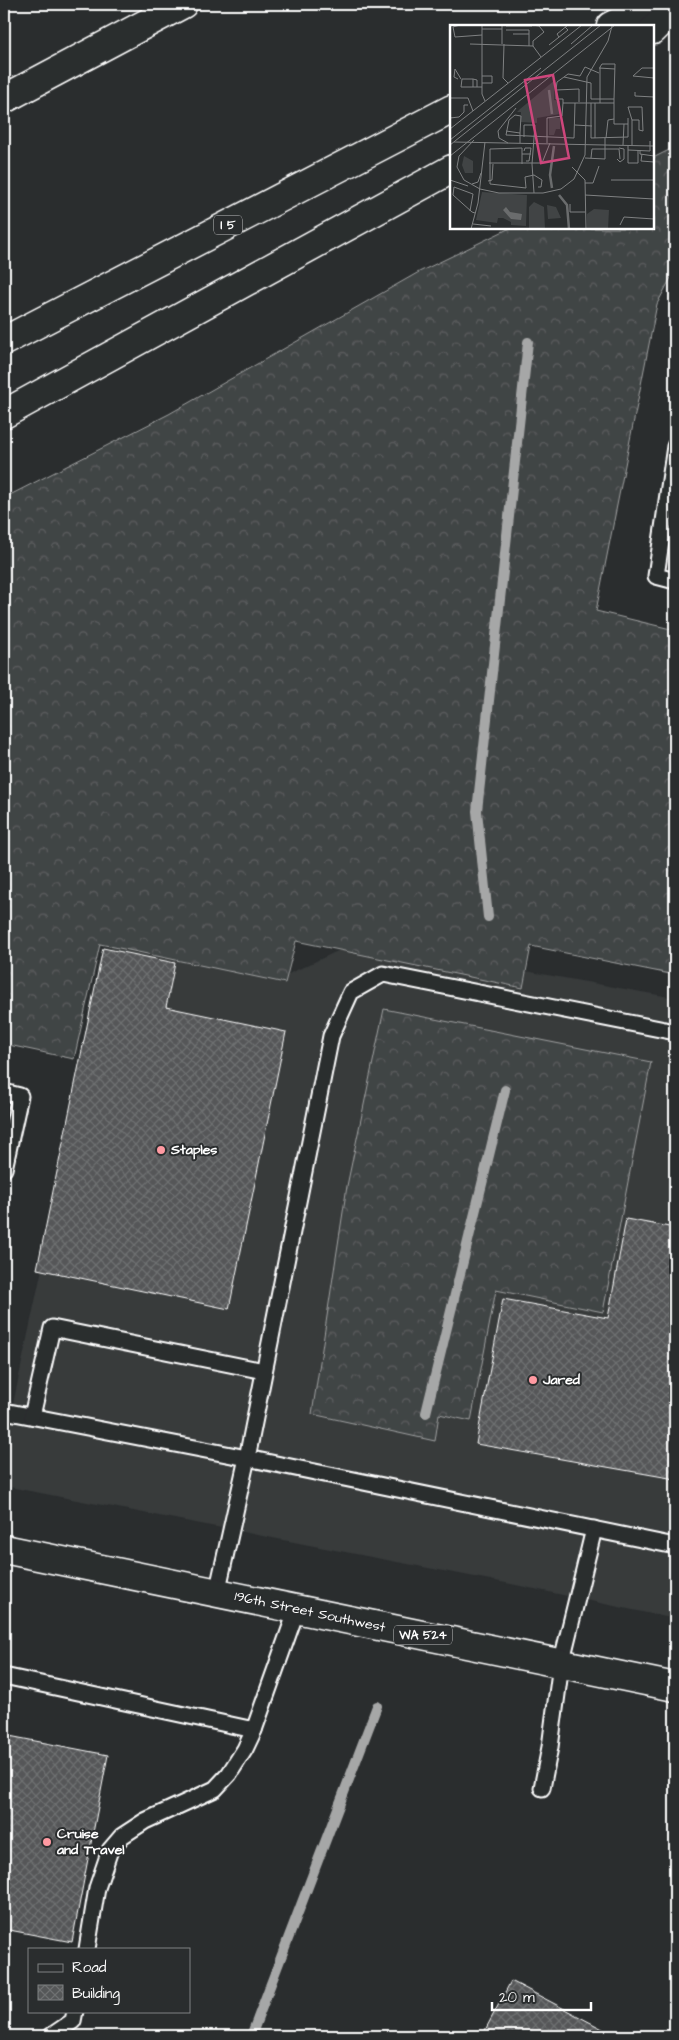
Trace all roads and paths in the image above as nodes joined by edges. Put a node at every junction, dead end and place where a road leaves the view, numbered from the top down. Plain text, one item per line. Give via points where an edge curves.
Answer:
1 (183, 4) edge
2 (654, 4) edge
3 (675, 8) edge
4 (613, 25) edge
5 (654, 29) edge
6 (4, 99) edge
7 (450, 110) edge
8 (450, 170) edge
9 (4, 341) edge
10 (4, 414) edge
11 (675, 446) edge
12 (675, 581) edge
13 (675, 1032) edge
14 (4, 1092) edge
15 (4, 1169) edge
16 (264, 1371) junction
17 (4, 1411) edge
18 (32, 1416) junction
19 (247, 1458) junction
20 (594, 1529) junction
21 (675, 1546) edge
22 (4, 1549) edge
23 (217, 1593) junction
24 (297, 1610) junction
25 (561, 1664) junction
26 (4, 1676) edge
27 (675, 1687) edge
28 (254, 1730) junction
29 (542, 1788) dead end
30 (87, 1948) edge
31 (75, 2012) edge
32 (51, 2036) edge

1 - 6 main road
2 - 4 main road
3 - 5 main road
7 - 9 main road, I 5
8 - 10 main road
11 - 12 lane via 656,576
13 - 16 lane via 383,974 351,992 331,1036
14 - 15 lane via 20,1096
16 - 18 lane via 52,1328
16 - 19 lane
17 - 18 lane
18 - 19 lane
19 - 20 lane
19 - 23 lane
20 - 21 lane
20 - 25 lane
22 - 23 main road, 196th Street Southwest / WA 524
23 - 24 main road, 196th Street Southwest / WA 524
24 - 25 main road, 196th Street Southwest / WA 524
24 - 28 lane
25 - 27 main road, 196th Street Southwest / WA 524
25 - 29 lane
26 - 28 lane
28 - 30 lane via 229,1774 214,1789 145,1821 122,1836 110,1850 97,1888
31 - 32 lane via 73,2021

